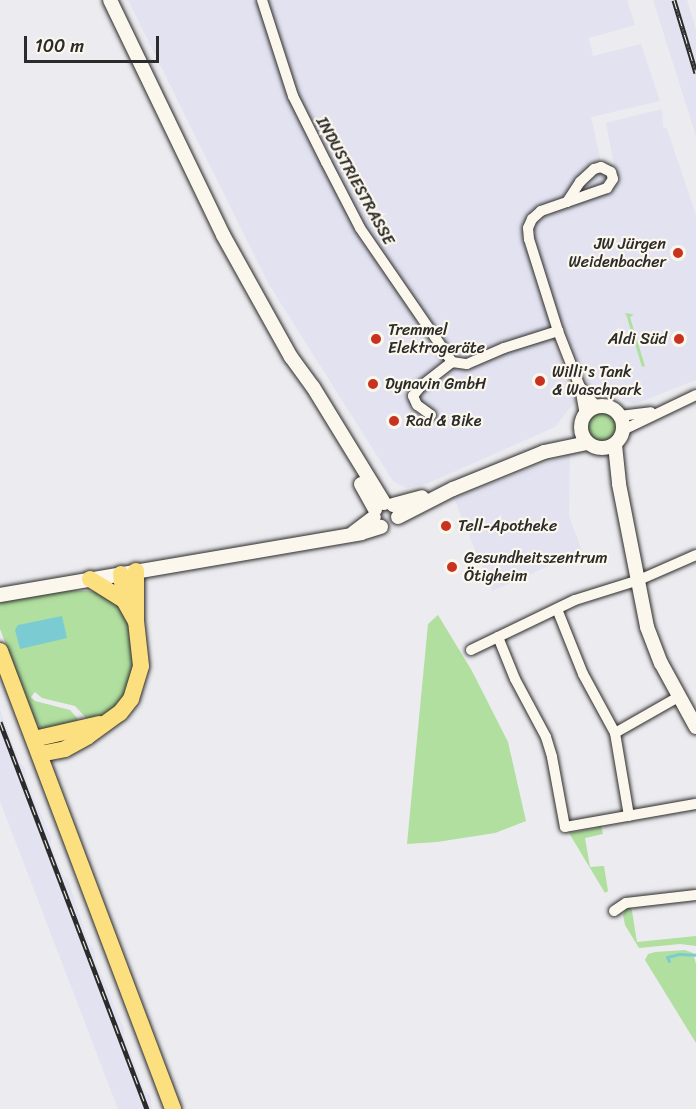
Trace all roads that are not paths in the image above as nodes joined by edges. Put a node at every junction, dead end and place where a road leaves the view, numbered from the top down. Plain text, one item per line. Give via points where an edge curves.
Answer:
1 (110, 0) edge
2 (262, 0) edge
3 (567, 202) dead end
4 (558, 331) junction
5 (452, 362) junction
6 (696, 395) edge
7 (591, 410) junction
8 (660, 410) junction
9 (431, 415) dead end
10 (620, 416) junction
11 (623, 430) junction
12 (584, 436) junction
13 (608, 447) junction
14 (384, 513) junction
15 (696, 555) edge
16 (128, 573) junction
17 (90, 579) junction
18 (639, 580) junction
19 (2, 594) edge
20 (124, 600) junction
21 (557, 609) junction
22 (136, 621) junction
23 (498, 637) junction
24 (471, 650) dead end
25 (0, 651) edge
26 (680, 696) junction
27 (105, 723) junction
28 (696, 727) edge
29 (615, 733) junction
30 (37, 746) junction
31 (65, 749) junction
32 (52, 789) junction
33 (696, 804) edge
34 (629, 816) junction
35 (696, 895) edge
36 (614, 911) dead end
37 (173, 1109) edge

1 - 14 street via 194,179 291,357 313,387
2 - 5 street, INDUSTRIESTRASSE via 292,96 360,228
3 - 4 street via 541,211 528,228
4 - 5 street via 467,364
4 - 7 street
5 - 9 street via 413,396 417,405
6 - 8 street
7 - 10 street via 610,408
7 - 12 street
8 - 10 street
8 - 11 street
10 - 11 street
11 - 13 street
12 - 13 street
12 - 14 street
13 - 18 street
14 - 16 street via 353,532
15 - 18 street
16 - 17 street
16 - 20 main road
16 - 22 main road
17 - 19 street
17 - 20 main road
18 - 21 street
18 - 26 street via 653,645
20 - 22 main road
21 - 23 street
21 - 29 street via 583,674
22 - 27 main road via 141,666 138,684 120,713
23 - 24 street
23 - 34 street via 546,737 566,827
25 - 30 main road
26 - 28 street
26 - 29 street
27 - 30 main road
27 - 31 main road
29 - 34 street
30 - 31 main road
30 - 32 main road
31 - 32 main road
32 - 37 main road
33 - 34 street
35 - 36 street via 626,903

